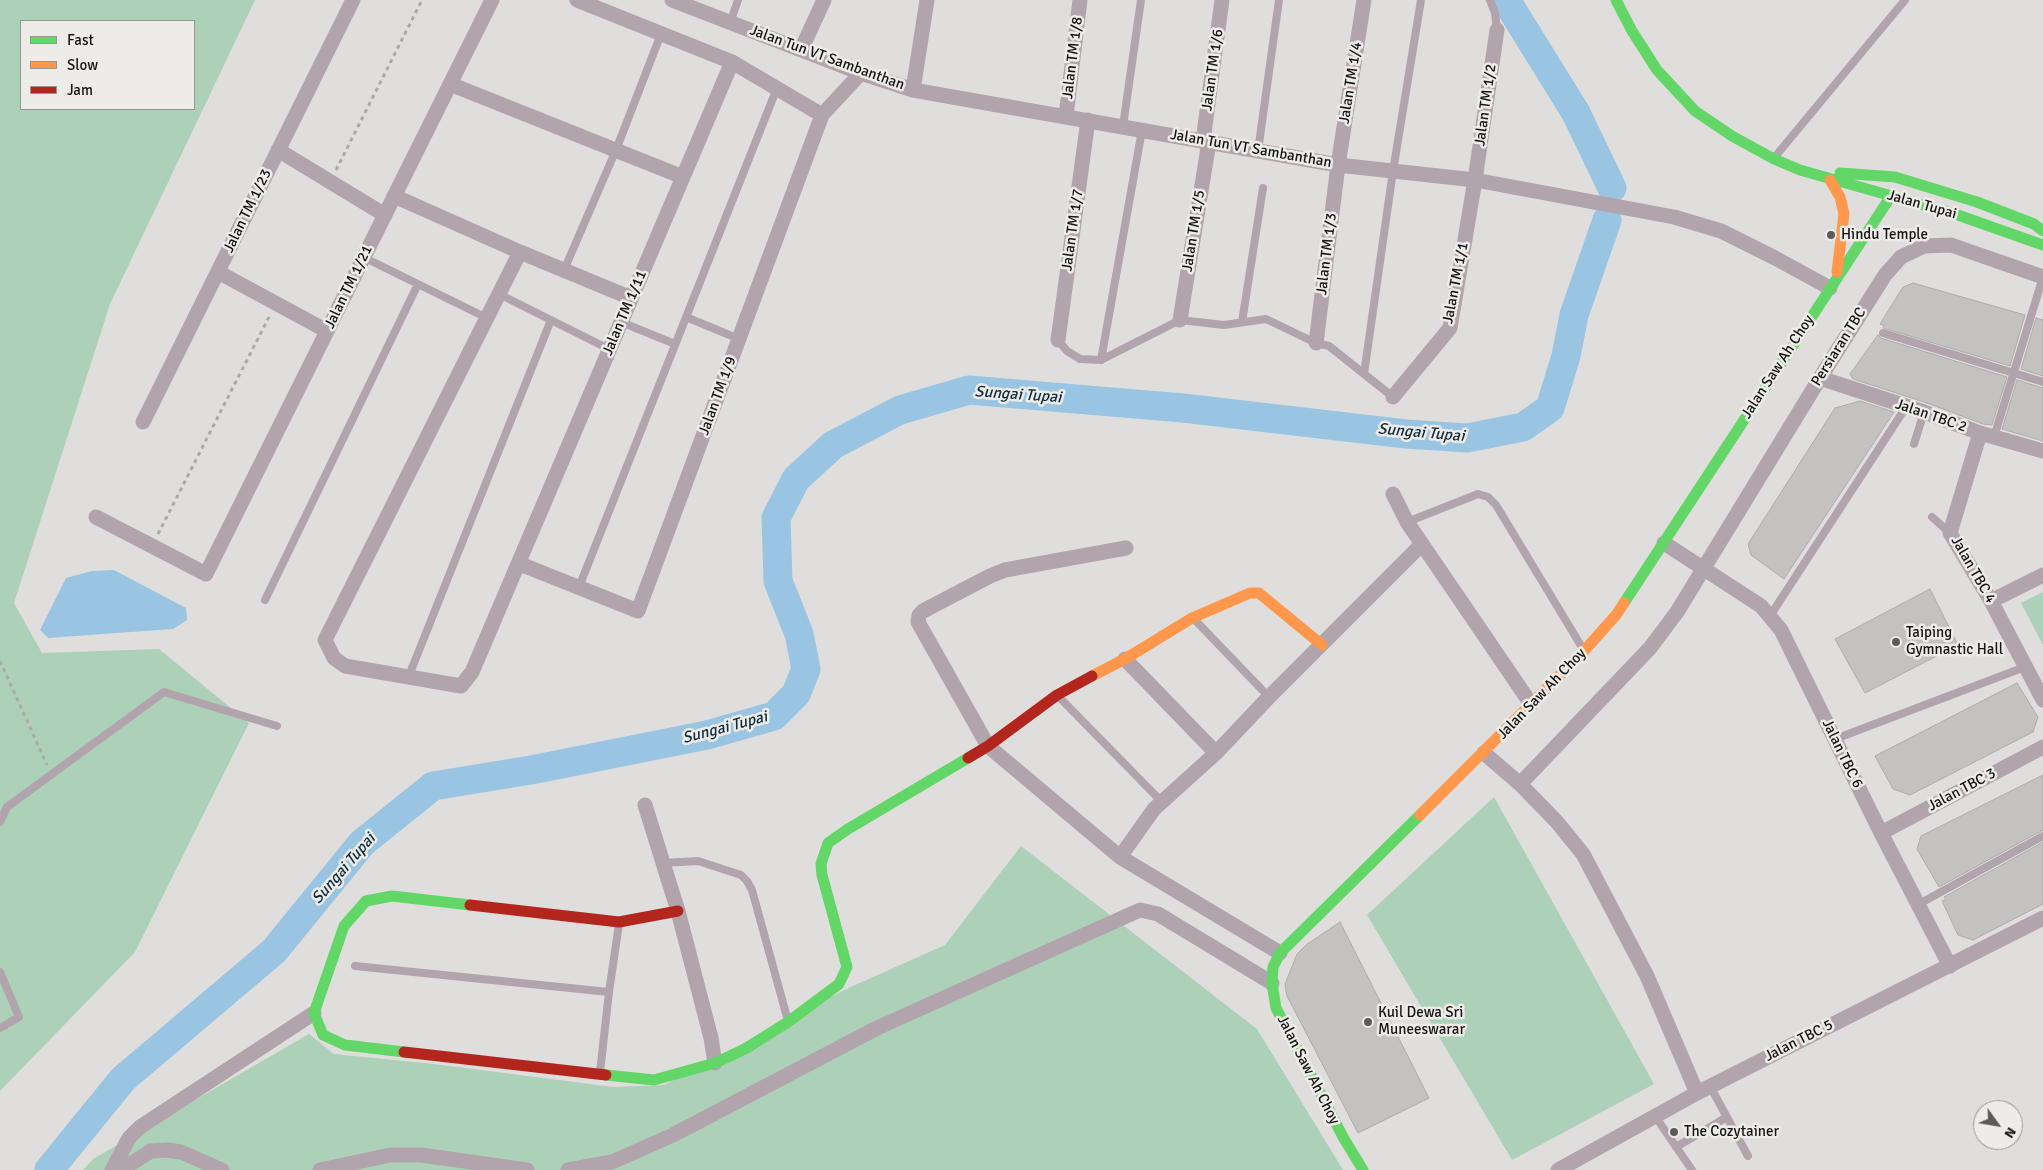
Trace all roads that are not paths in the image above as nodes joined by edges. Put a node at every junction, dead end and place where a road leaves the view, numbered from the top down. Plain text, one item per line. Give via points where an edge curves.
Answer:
1 (353, 0) edge
2 (492, 0) edge
3 (578, 0) edge
4 (738, 0) edge
5 (824, 0) edge
6 (927, 0) edge
7 (1080, 0) edge
8 (1141, 0) edge
9 (1222, 0) edge
10 (1279, 0) edge
11 (1364, 0) edge
12 (1421, 0) edge
13 (1490, 0) edge
14 (1616, 0) edge
15 (1905, 0) edge
16 (676, 1) edge
17 (730, 23) junction
18 (1497, 30) joint
19 (661, 34) junction
20 (801, 50) junction
21 (732, 62) junction
22 (861, 73) junction
23 (450, 84) junction
24 (777, 88) junction
25 (913, 90) junction
26 (822, 115) junction
27 (1066, 116) junction
28 (1088, 120) junction
29 (1123, 126) junction
30 (1142, 130) junction
31 (1206, 142) junction
32 (278, 150) junction
33 (616, 150) junction
34 (1258, 151) junction
35 (1774, 159) junction
36 (1338, 165) junction
37 (1800, 170) junction
38 (1393, 171) junction
39 (683, 177) junction
40 (1475, 180) junction
41 (1830, 180) junction
42 (1262, 188) dead end
43 (394, 196) junction
44 (1891, 196) junction
45 (385, 215) junction
46 (2043, 231) edge
47 (2043, 246) edge
48 (520, 252) junction
49 (363, 257) junction
50 (564, 270) junction
51 (218, 272) junction
52 (2043, 277) edge
53 (1833, 283) junction
54 (418, 284) junction
55 (499, 294) junction
56 (631, 298) junction
57 (686, 317) junction
58 (487, 318) junction
59 (551, 320) junction
60 (1180, 320) junction
61 (621, 322) junction
62 (1242, 322) junction
63 (327, 331) junction
64 (1883, 333) dead end
65 (739, 339) junction
66 (1058, 340) joint
67 (1316, 343) junction
68 (675, 344) junction
69 (609, 349) junction
70 (1101, 360) junction
71 (2013, 373) junction
72 (1364, 374) junction
73 (1820, 378) junction
74 (2043, 382) edge
75 (1392, 397) joint
76 (1906, 407) junction
77 (1924, 412) junction
78 (143, 422) dead end
79 (1987, 435) junction
80 (1914, 444) dead end
81 (2043, 451) edge
82 (1393, 494) dead end
83 (96, 517) dead end
84 (1932, 517) dead end
85 (1408, 522) junction
86 (1950, 533) junction
87 (1664, 543) junction
88 (1422, 544) junction
89 (1126, 548) dead end
90 (520, 564) junction
91 (1704, 568) junction
92 (2043, 575) edge
93 (579, 587) junction
94 (264, 600) dead end
95 (1991, 602) junction
96 (1770, 616) junction
97 (1192, 618) junction
98 (1322, 645) junction
99 (1584, 651) junction
100 (1125, 658) junction
101 (2025, 667) junction
102 (408, 678) junction
103 (1057, 695) junction
104 (1269, 697) junction
105 (2043, 700) edge
106 (1531, 704) junction
107 (278, 726) dead end
108 (1835, 739) junction
109 (988, 746) junction
110 (2043, 746) edge
111 (1216, 753) junction
112 (1484, 753) junction
113 (1520, 784) junction
114 (1162, 802) junction
115 (645, 805) dead end
116 (0, 822) edge
117 (1881, 833) junction
118 (2043, 836) edge
119 (1120, 857) junction
120 (662, 863) junction
121 (1919, 904) junction
122 (678, 911) junction
123 (2043, 918) edge
124 (620, 922) junction
125 (1280, 953) junction
126 (355, 966) dead end
127 (1950, 966) junction
128 (0, 972) edge
129 (1272, 983) junction
130 (609, 992) junction
131 (314, 1013) junction
132 (788, 1022) junction
133 (0, 1028) edge
134 (715, 1063) junction
135 (600, 1075) junction
136 (1704, 1089) junction
137 (1655, 1116) junction
138 (1727, 1116) junction
139 (1676, 1147) junction
140 (1748, 1156) dead end
141 (112, 1170) edge
142 (121, 1170) edge
143 (222, 1170) edge
144 (320, 1170) edge
145 (527, 1170) edge
146 (568, 1170) edge
147 (1364, 1170) edge
148 (1558, 1170) edge
149 (1692, 1170) edge

1 - 32 street, Jalan TM 1/23
2 - 23 street, Jalan TM 1/21
3 - 19 street
4 - 17 lane
5 - 20 street
6 - 25 street
7 - 27 street, Jalan TM 1/8
8 - 29 lane
9 - 31 street, Jalan TM 1/6
10 - 34 lane
11 - 36 street, Jalan TM 1/4
12 - 38 lane
13 - 18 lane
14 - 35 street via 1657,70 1695,111
15 - 35 lane
16 - 17 street, Jalan Tun VT Sambanthan
17 - 20 street, Jalan Tun VT Sambanthan
18 - 40 street, Jalan TM 1/2
19 - 21 street
19 - 33 lane
20 - 22 street, Jalan Tun VT Sambanthan
21 - 24 street
21 - 39 street, Jalan TM 1/11
22 - 25 street, Jalan Tun VT Sambanthan
22 - 26 street, Jalan TM 1/9
23 - 33 street
23 - 43 street, Jalan TM 1/21
24 - 26 street
24 - 57 lane
25 - 27 street, Jalan Tun VT Sambanthan
26 - 65 street, Jalan TM 1/9
27 - 28 street, Jalan Tun VT Sambanthan
28 - 29 street, Jalan Tun VT Sambanthan
28 - 66 street, Jalan TM 1/7
29 - 30 street, Jalan Tun VT Sambanthan
30 - 31 street, Jalan Tun VT Sambanthan
30 - 70 lane
31 - 34 street, Jalan Tun VT Sambanthan
31 - 60 street, Jalan TM 1/5
32 - 45 street
32 - 51 street, Jalan TM 1/23
33 - 39 street
33 - 50 lane
34 - 36 street, Jalan Tun VT Sambanthan
35 - 37 street
36 - 38 street, Jalan Tun VT Sambanthan
36 - 67 street, Jalan TM 1/3
37 - 41 street, Jalan Tupai
37 - 46 street via 1895,177 1977,202 2034,224
38 - 40 street, Jalan Tun VT Sambanthan
38 - 72 lane
39 - 56 street, Jalan TM 1/11
40 - 53 street, Jalan Tun VT Sambanthan via 1674,217 1721,231
40 - 75 street, Jalan TM 1/1 via 1450,328
41 - 44 street, Jalan Tupai
41 - 53 street via 1840,197 1844,214
42 - 62 lane
43 - 45 street, Jalan TM 1/21
43 - 48 street
44 - 47 street, Jalan Tupai via 1955,214
44 - 53 street, Jalan Saw Ah Choy
45 - 49 street, Jalan TM 1/21
48 - 50 street
48 - 55 street
49 - 54 lane
49 - 63 street, Jalan TM 1/21
50 - 56 street
51 - 63 street
51 - 78 street, Jalan TM 1/23
52 - 71 lane
52 - 73 street, Persiaran TBC via 1951,246 1924,246 1901,257 1884,275
53 - 87 street, Jalan Saw Ah Choy
54 - 58 lane
54 - 94 lane
55 - 58 street
55 - 59 lane
56 - 61 street, Jalan TM 1/11
57 - 65 lane
57 - 68 lane
58 - 102 street via 325,640 334,658 346,666
59 - 69 lane
59 - 102 lane
60 - 62 lane via 1224,325
60 - 70 lane
61 - 68 lane
61 - 69 street, Jalan TM 1/11
62 - 67 lane via 1266,319
63 - 83 street, Jalan TM 1/21 via 206,574
64 - 71 lane
65 - 93 street, Jalan TM 1/9 via 638,611
66 - 70 lane via 1080,359
67 - 72 lane via 1329,346
68 - 93 lane
69 - 90 street, Jalan TM 1/11
71 - 74 lane
71 - 79 lane
72 - 75 lane
73 - 76 street, Jalan TBC 2
73 - 91 street, Persiaran TBC
76 - 77 street, Jalan TBC 2
76 - 96 lane
77 - 79 street, Jalan TBC 2
77 - 80 lane
79 - 81 street, Jalan TBC 2
79 - 86 street, Jalan TBC 4
82 - 85 street
84 - 86 lane
85 - 88 street
85 - 99 lane via 1478,494 1488,497 1496,505
86 - 95 street, Jalan TBC 4
87 - 91 street, Jalan TBC 6
87 - 99 street, Jalan Saw Ah Choy via 1616,615
88 - 98 street
88 - 106 street
89 - 109 street via 1005,570 923,611 919,616 918,622
90 - 93 street, Jalan TM 1/9
90 - 102 street, Jalan TM 1/11 via 472,672 461,686
91 - 96 street, Jalan TBC 6 via 1761,606
91 - 113 street, Persiaran TBC via 1650,648
92 - 95 street
95 - 101 street, Jalan TBC 4
96 - 108 street, Jalan TBC 6 via 1781,630
97 - 98 street via 1250,593 1259,593
97 - 100 street
97 - 104 lane
98 - 104 street
99 - 106 street, Jalan Saw Ah Choy
100 - 103 street
100 - 111 street
101 - 105 street, Jalan TBC 4
101 - 108 lane
103 - 109 street
103 - 114 lane
104 - 111 street
106 - 112 street, Jalan Saw Ah Choy
107 - 116 lane via 164,692 7,808
108 - 117 street, Jalan TBC 6
109 - 119 street
109 - 132 street via 828,843 821,864 822,875 847,967 839,984
110 - 117 street, Jalan TBC 3
111 - 114 street
112 - 113 street
112 - 125 street, Jalan Saw Ah Choy
113 - 136 street via 1583,854
114 - 119 street
115 - 120 street
117 - 121 street, Jalan TBC 6
118 - 121 lane
119 - 125 street
120 - 122 street
120 - 132 lane via 698,861 740,875 747,882 752,890
121 - 127 street, Jalan TBC 6
122 - 124 street
122 - 134 street
123 - 127 street, Jalan TBC 5
124 - 130 lane
124 - 131 street via 392,896 366,902 344,926
125 - 129 street, Jalan Saw Ah Choy via 1273,967
126 - 130 lane
127 - 136 street, Jalan TBC 5
128 - 133 lane via 19,1017
129 - 146 street via 1158,914 1140,910 877,1028 673,1135 612,1162
129 - 147 street, Jalan Saw Ah Choy via 1276,1008
130 - 135 lane
131 - 135 street via 323,1035 345,1045
131 - 141 street via 140,1126 129,1138
132 - 134 street
134 - 135 street via 654,1080
136 - 137 street, Jalan TBC 5
136 - 138 lane
137 - 139 lane
137 - 148 street, Jalan TBC 5
138 - 139 lane
138 - 140 lane
139 - 149 lane
142 - 143 street via 151,1151 167,1150 180,1152
144 - 145 street via 390,1155 421,1155

